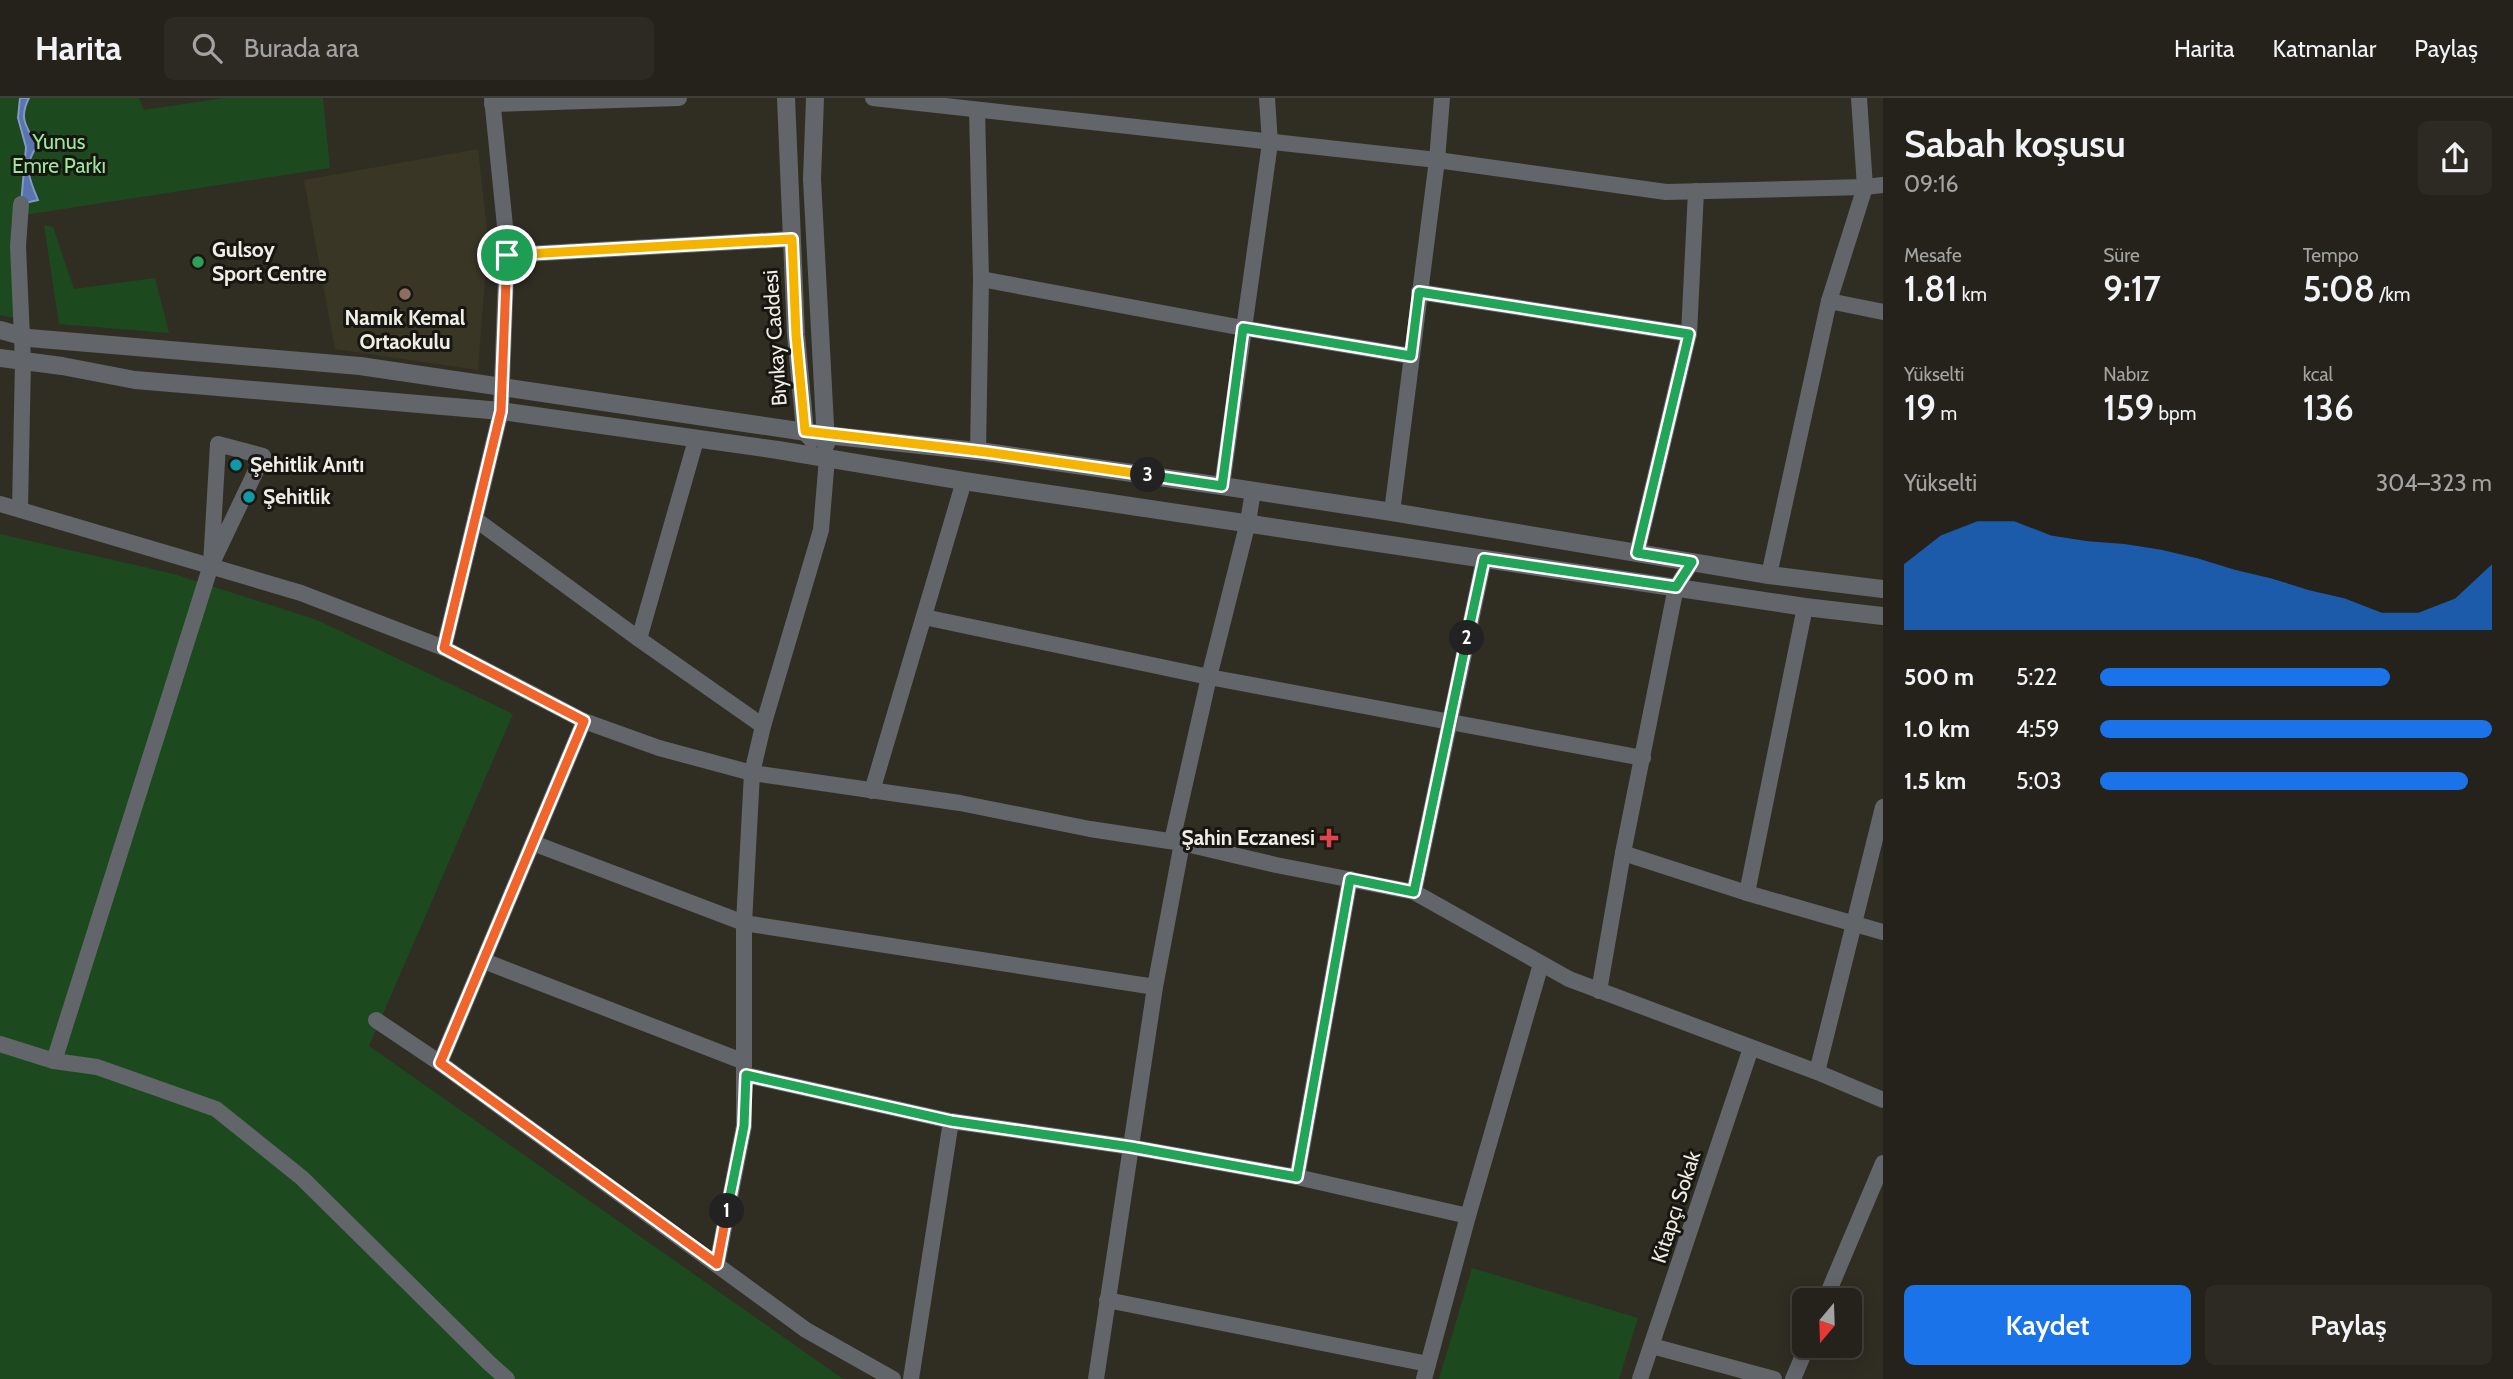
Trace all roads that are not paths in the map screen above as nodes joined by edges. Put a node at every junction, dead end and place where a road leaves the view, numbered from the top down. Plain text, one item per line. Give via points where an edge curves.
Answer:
1 (679, 98) edge
2 (786, 98) edge
3 (815, 98) edge
4 (873, 98) edge
5 (1267, 98) edge
6 (1441, 98) edge
7 (1859, 98) edge
8 (492, 101) edge
9 (977, 110) junction
10 (1270, 143) junction
11 (1437, 160) junction
12 (1883, 185) edge
13 (1865, 187) junction
14 (1696, 191) junction
15 (21, 204) dead end
16 (792, 239) junction
17 (507, 255) junction
18 (981, 279) junction
19 (1419, 292) junction
20 (1829, 301) junction
21 (1883, 312) edge
22 (1243, 328) junction
23 (0, 330) edge
24 (1689, 334) junction
25 (21, 336) junction
26 (1411, 356) junction
27 (0, 358) edge
28 (23, 361) junction
29 (503, 387) junction
30 (501, 411) junction
31 (805, 431) junction
32 (826, 435) junction
33 (696, 440) junction
34 (978, 451) junction
35 (827, 458) junction
36 (964, 481) junction
37 (1222, 486) junction
38 (1253, 491) junction
39 (0, 504) edge
40 (20, 509) junction
41 (1392, 512) junction
42 (475, 519) junction
43 (1248, 522) junction
44 (1637, 553) junction
45 (1484, 559) junction
46 (1692, 562) junction
47 (211, 565) junction
48 (1769, 575) junction
49 (1676, 587) junction
50 (1883, 589) edge
51 (1805, 607) junction
52 (1883, 616) edge
53 (924, 617) junction
54 (639, 639) junction
55 (444, 648) junction
56 (1209, 677) junction
57 (584, 721) junction
58 (1449, 721) junction
59 (763, 726) junction
60 (1643, 758) junction
61 (752, 773) junction
62 (872, 790) junction
63 (1883, 807) edge
64 (1177, 842) junction
65 (533, 844) junction
66 (1623, 853) junction
67 (1350, 879) junction
68 (1414, 892) junction
69 (1747, 893) junction
70 (744, 923) junction
71 (1854, 923) junction
72 (1883, 932) edge
73 (484, 961) junction
74 (1541, 964) junction
75 (1155, 987) junction
76 (1599, 991) junction
77 (376, 1020) dead end
78 (0, 1044) edge
79 (1751, 1048) junction
80 (54, 1061) junction
81 (440, 1063) junction
82 (744, 1068) junction
83 (1817, 1072) junction
84 (1883, 1100) edge
85 (951, 1121) junction
86 (1131, 1147) junction
87 (1883, 1163) edge
88 (1297, 1177) junction
89 (1468, 1216) junction
90 (717, 1264) junction
91 (1830, 1288) edge
92 (1107, 1300) junction
93 (1652, 1346) junction
94 (1802, 1358) edge
95 (1426, 1371) edge
96 (507, 1379) edge
97 (893, 1379) edge
98 (911, 1379) edge
99 (1096, 1379) edge
100 (1640, 1379) edge
101 (1774, 1379) edge
102 (1793, 1379) edge

1 - 8 street
2 - 16 street, Bıyıkay Caddesi
3 - 32 street via 812,179
4 - 9 street
5 - 10 street
6 - 11 street
7 - 13 street
8 - 17 street
9 - 10 street
9 - 18 street
10 - 11 street
10 - 22 street
11 - 14 street via 1666,191
11 - 19 street
12 - 13 street
13 - 14 street
13 - 20 street
14 - 24 street
15 - 25 street
16 - 17 street
16 - 31 street, Bıyıkay Caddesi
17 - 29 street
18 - 22 street
18 - 34 street
19 - 24 street
19 - 26 street
20 - 21 street
20 - 48 street
22 - 26 street
22 - 37 street
23 - 25 street
24 - 44 street
25 - 28 street
25 - 29 street via 360,366
26 - 41 street
27 - 28 street
28 - 30 street via 135,380
28 - 40 street
29 - 30 street
29 - 31 street
30 - 33 street
30 - 42 street
31 - 32 street
31 - 35 street, Bıyıkay Caddesi
32 - 34 street
32 - 35 street
33 - 35 street
33 - 54 street
34 - 37 street
35 - 36 street
35 - 59 street via 821,530
36 - 43 street
36 - 53 street
37 - 38 street
38 - 41 street
38 - 43 street
39 - 40 street
40 - 47 street
41 - 44 street
42 - 54 street
42 - 55 street
43 - 45 street
43 - 56 street
44 - 46 street
45 - 49 street
45 - 58 street
46 - 48 street
46 - 49 street
47 - 47 street via 263,456 218,444 214,524
47 - 55 street via 301,593
47 - 80 street
48 - 50 street
49 - 51 street
49 - 60 street
51 - 52 street
51 - 69 street
53 - 56 street
53 - 62 street
54 - 59 street
55 - 57 street
56 - 58 street
56 - 64 street
57 - 61 street via 659,748
57 - 65 street
58 - 60 street
58 - 68 street
59 - 61 street
60 - 66 street
61 - 62 street
61 - 70 street
62 - 64 street
63 - 71 street
64 - 67 street
64 - 75 street
65 - 70 street
65 - 73 street
66 - 69 street
66 - 76 street
67 - 68 street
67 - 88 street
68 - 74 street
69 - 71 street
70 - 75 street
70 - 82 street
71 - 72 street
71 - 83 street
73 - 81 street
73 - 82 street
74 - 76 street
74 - 89 street
75 - 86 street
76 - 79 street
77 - 81 street
78 - 80 street
79 - 83 street
79 - 93 street, Kitapçı Sokak
80 - 96 street via 97,1067 216,1109 302,1178
81 - 90 street
82 - 85 street
82 - 90 street via 744,1126
83 - 84 street
85 - 86 street
85 - 98 street
86 - 88 street
86 - 92 street
87 - 91 street
88 - 89 street
89 - 95 street
90 - 97 street via 806,1331
92 - 95 street
92 - 99 street
93 - 100 street, Kitapçı Sokak
93 - 101 street
94 - 102 street

